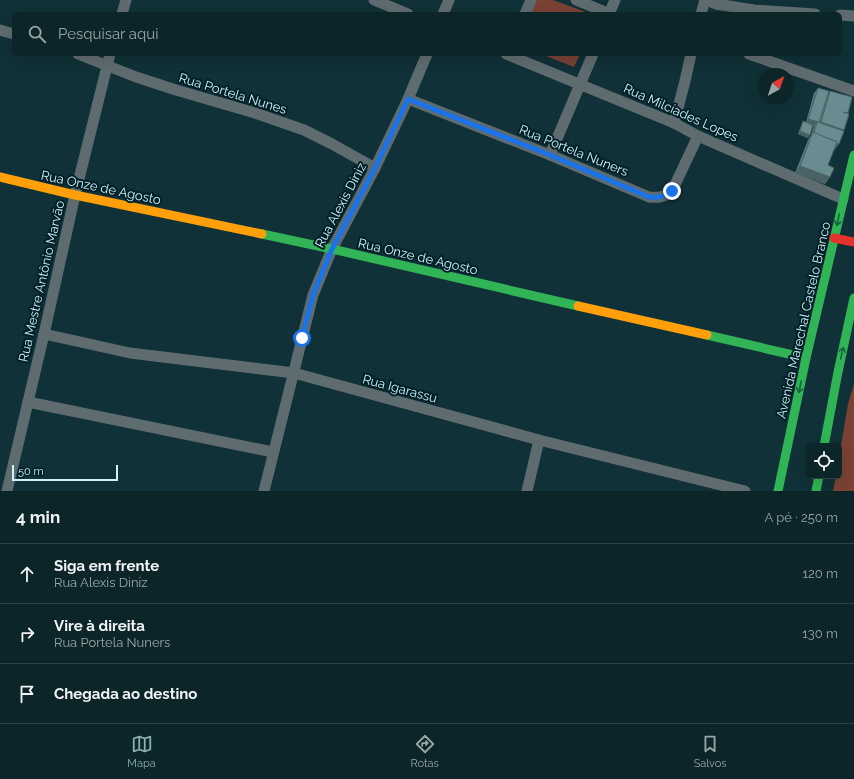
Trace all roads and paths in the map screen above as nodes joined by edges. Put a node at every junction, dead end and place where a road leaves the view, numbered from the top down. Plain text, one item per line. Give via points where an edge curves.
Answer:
1 (126, 0) edge
2 (374, 0) edge
3 (449, 0) edge
4 (531, 0) edge
5 (576, 0) edge
6 (615, 0) edge
7 (706, 0) edge
8 (123, 12) edge
9 (403, 12) edge
10 (444, 12) edge
11 (526, 12) edge
12 (605, 12) edge
13 (611, 12) edge
14 (702, 12) edge
15 (784, 12) edge
16 (842, 15) edge
17 (854, 16) edge
18 (0, 30) edge
19 (12, 33) edge
20 (83, 56) edge
21 (110, 56) edge
22 (425, 56) edge
23 (512, 56) edge
24 (592, 56) edge
25 (691, 56) edge
26 (755, 56) edge
27 (107, 66) junction
28 (580, 84) junction
29 (854, 90) edge
30 (408, 99) junction
31 (674, 123) junction
32 (698, 136) junction
33 (550, 155) junction
34 (854, 155) edge
35 (375, 168) junction
36 (0, 177) edge
37 (75, 195) junction
38 (843, 199) junction
39 (834, 238) junction
40 (854, 242) edge
41 (332, 249) junction
42 (854, 298) edge
43 (44, 334) junction
44 (806, 358) junction
45 (294, 373) junction
46 (28, 402) junction
47 (539, 440) junction
48 (825, 443) edge
49 (273, 452) junction
50 (818, 479) edge
51 (7, 491) edge
52 (264, 491) edge
53 (527, 491) edge
54 (745, 491) edge
55 (778, 491) edge
56 (816, 491) edge

1 - 8 street
2 - 9 street
3 - 10 street
4 - 11 street
5 - 12 street
6 - 13 street
7 - 14 street
7 - 15 street via 754,10
16 - 17 street
18 - 19 street
20 - 27 street, Rua Portela Nunes
21 - 27 street, Rua Mestre Antônio Marvão
22 - 30 street, Rua Alexis Diniz
23 - 28 street, Rua Milcíades Lopes
24 - 28 street
25 - 31 street
26 - 29 street
27 - 35 street, Rua Portela Nunes via 304,130
27 - 37 street, Rua Mestre Antônio Marvão
28 - 31 street, Rua Milcíades Lopes
28 - 33 street
30 - 33 street, Rua Portela Nuners
30 - 35 street, Rua Alexis Diniz
31 - 32 street, Rua Milcíades Lopes
32 - 33 street, Rua Portela Nuners via 672,191 657,198 649,197
32 - 38 street, Rua Milcíades Lopes
34 - 38 street, Avenida Marechal Castelo Branco
35 - 41 street, Rua Alexis Diniz
36 - 37 street, Rua Onze de Agosto
37 - 41 street, Rua Onze de Agosto
37 - 43 street, Rua Mestre Antônio Marvão
38 -> 39 street, Avenida Marechal Castelo Branco
39 - 40 street
39 - 44 street, Avenida Marechal Castelo Branco
41 - 44 street, Rua Onze de Agosto
41 - 45 street, Rua Alexis Diniz via 313,295
48 -> 42 street
43 - 45 street, Rua Igarassu via 130,353
43 - 46 street, Rua Mestre Antônio Marvão
44 -> 55 street, Avenida Marechal Castelo Branco
45 - 47 street, Rua Igarassu
45 - 49 street, Rua Alexis Diniz
46 - 49 street
46 - 51 street, Rua Mestre Antônio Marvão
47 - 53 street
47 - 54 street, Rua Igarassu
49 - 52 street, Rua Alexis Diniz
50 - 56 street

